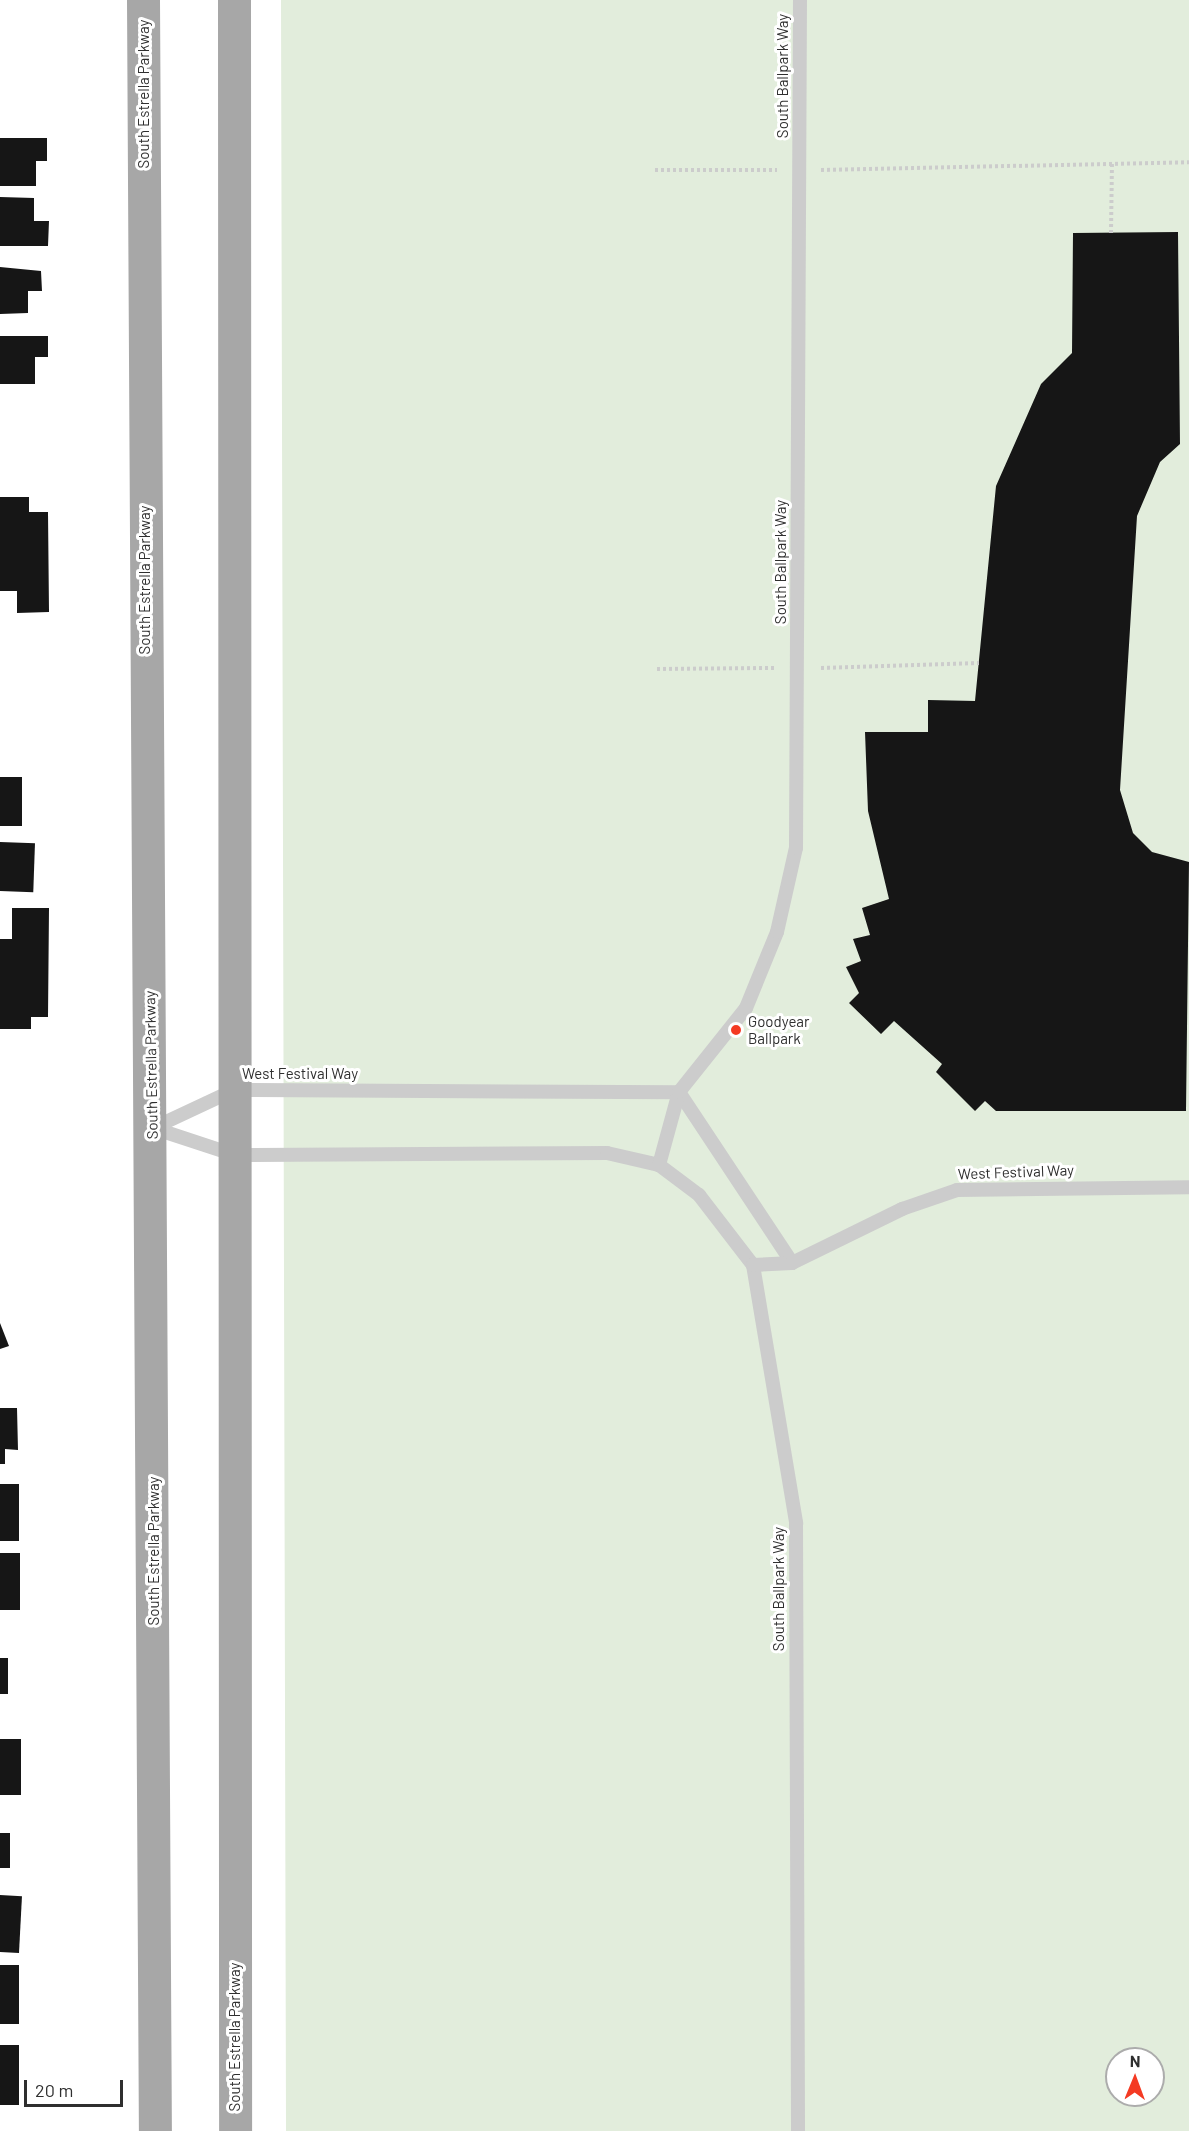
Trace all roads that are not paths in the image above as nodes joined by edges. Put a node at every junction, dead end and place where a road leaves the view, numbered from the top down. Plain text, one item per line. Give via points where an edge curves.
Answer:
1 (143, 0) edge
2 (234, 0) edge
3 (800, 0) edge
4 (234, 1090) junction
5 (679, 1092) junction
6 (153, 1128) junction
7 (234, 1155) junction
8 (659, 1165) junction
9 (1189, 1186) edge
10 (792, 1263) junction
11 (753, 1265) junction
12 (155, 2131) edge
13 (235, 2131) edge
14 (798, 2131) edge

1 - 6 main road, South Estrella Parkway
2 - 4 main road, South Estrella Parkway
3 - 5 lane, South Ballpark Way via 796,848 777,932 746,1008
4 - 5 lane, West Festival Way
4 - 6 lane, West Festival Way
4 - 7 main road, South Estrella Parkway
5 - 8 lane, South Ballpark Way
5 - 10 lane
6 - 7 lane
6 - 12 main road, South Estrella Parkway
7 - 8 lane via 608,1153
7 - 13 main road, South Estrella Parkway
8 - 11 lane, South Ballpark Way via 699,1195
9 - 10 lane, West Festival Way via 957,1190 902,1209
10 - 11 lane, West Festival Way
11 - 14 lane, South Ballpark Way via 796,1523

